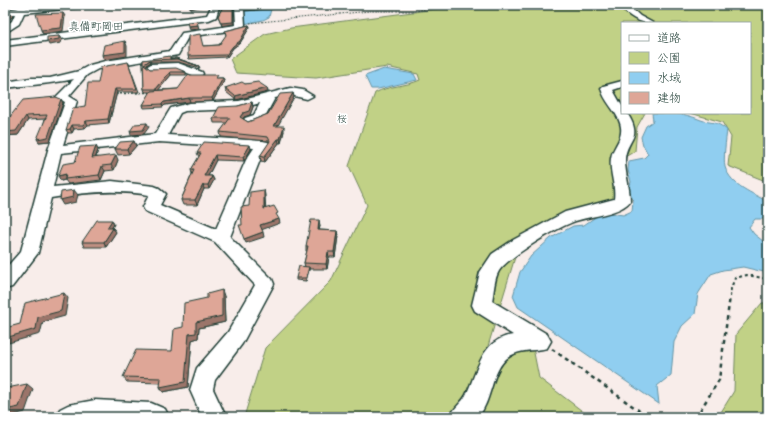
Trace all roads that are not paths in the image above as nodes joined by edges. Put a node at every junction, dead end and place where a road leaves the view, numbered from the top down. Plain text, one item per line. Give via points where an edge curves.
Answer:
1 (83, 5) edge
2 (282, 5) edge
3 (623, 5) edge
4 (219, 6) edge
5 (240, 7) edge
6 (22, 8) edge
7 (5, 12) edge
8 (647, 22) edge
9 (5, 30) edge
10 (5, 43) edge
11 (198, 74) edge
12 (82, 76) junction
13 (621, 84) edge
14 (5, 85) edge
15 (270, 96) junction
16 (307, 96) dead end
17 (621, 113) edge
18 (622, 114) edge
19 (249, 121) edge
20 (159, 138) junction
21 (56, 150) junction
22 (44, 194) junction
23 (221, 238) junction
24 (5, 282) edge
25 (68, 417) edge
26 (157, 417) edge
27 (214, 417) edge
28 (462, 417) edge

1 - 6 street
2 - 5 street
3 - 8 street via 637,18
4 - 5 street
4 - 10 street via 209,17
5 - 12 street via 241,26 185,35 174,53 105,64 94,67
6 - 7 street
6 - 9 street via 16,22
11 - 12 street via 171,65
12 - 14 street
12 - 21 street via 62,97 71,101
13 - 17 street via 607,88 607,93
15 - 16 street via 283,92 302,93
15 - 19 street via 259,117
15 - 20 street via 239,104 183,108 175,112
18 - 28 street via 629,130 618,156 622,201 616,205 571,216 519,244 498,259 489,272 482,305 540,341 509,345 491,359 474,404
20 - 21 street
20 - 23 street via 263,145 252,160
21 - 22 street
22 - 23 street via 92,186 120,185 141,188 158,194 151,207 215,233
22 - 24 street via 28,253
23 - 27 street via 265,284 235,338 205,375 201,390
25 - 26 street via 95,412

